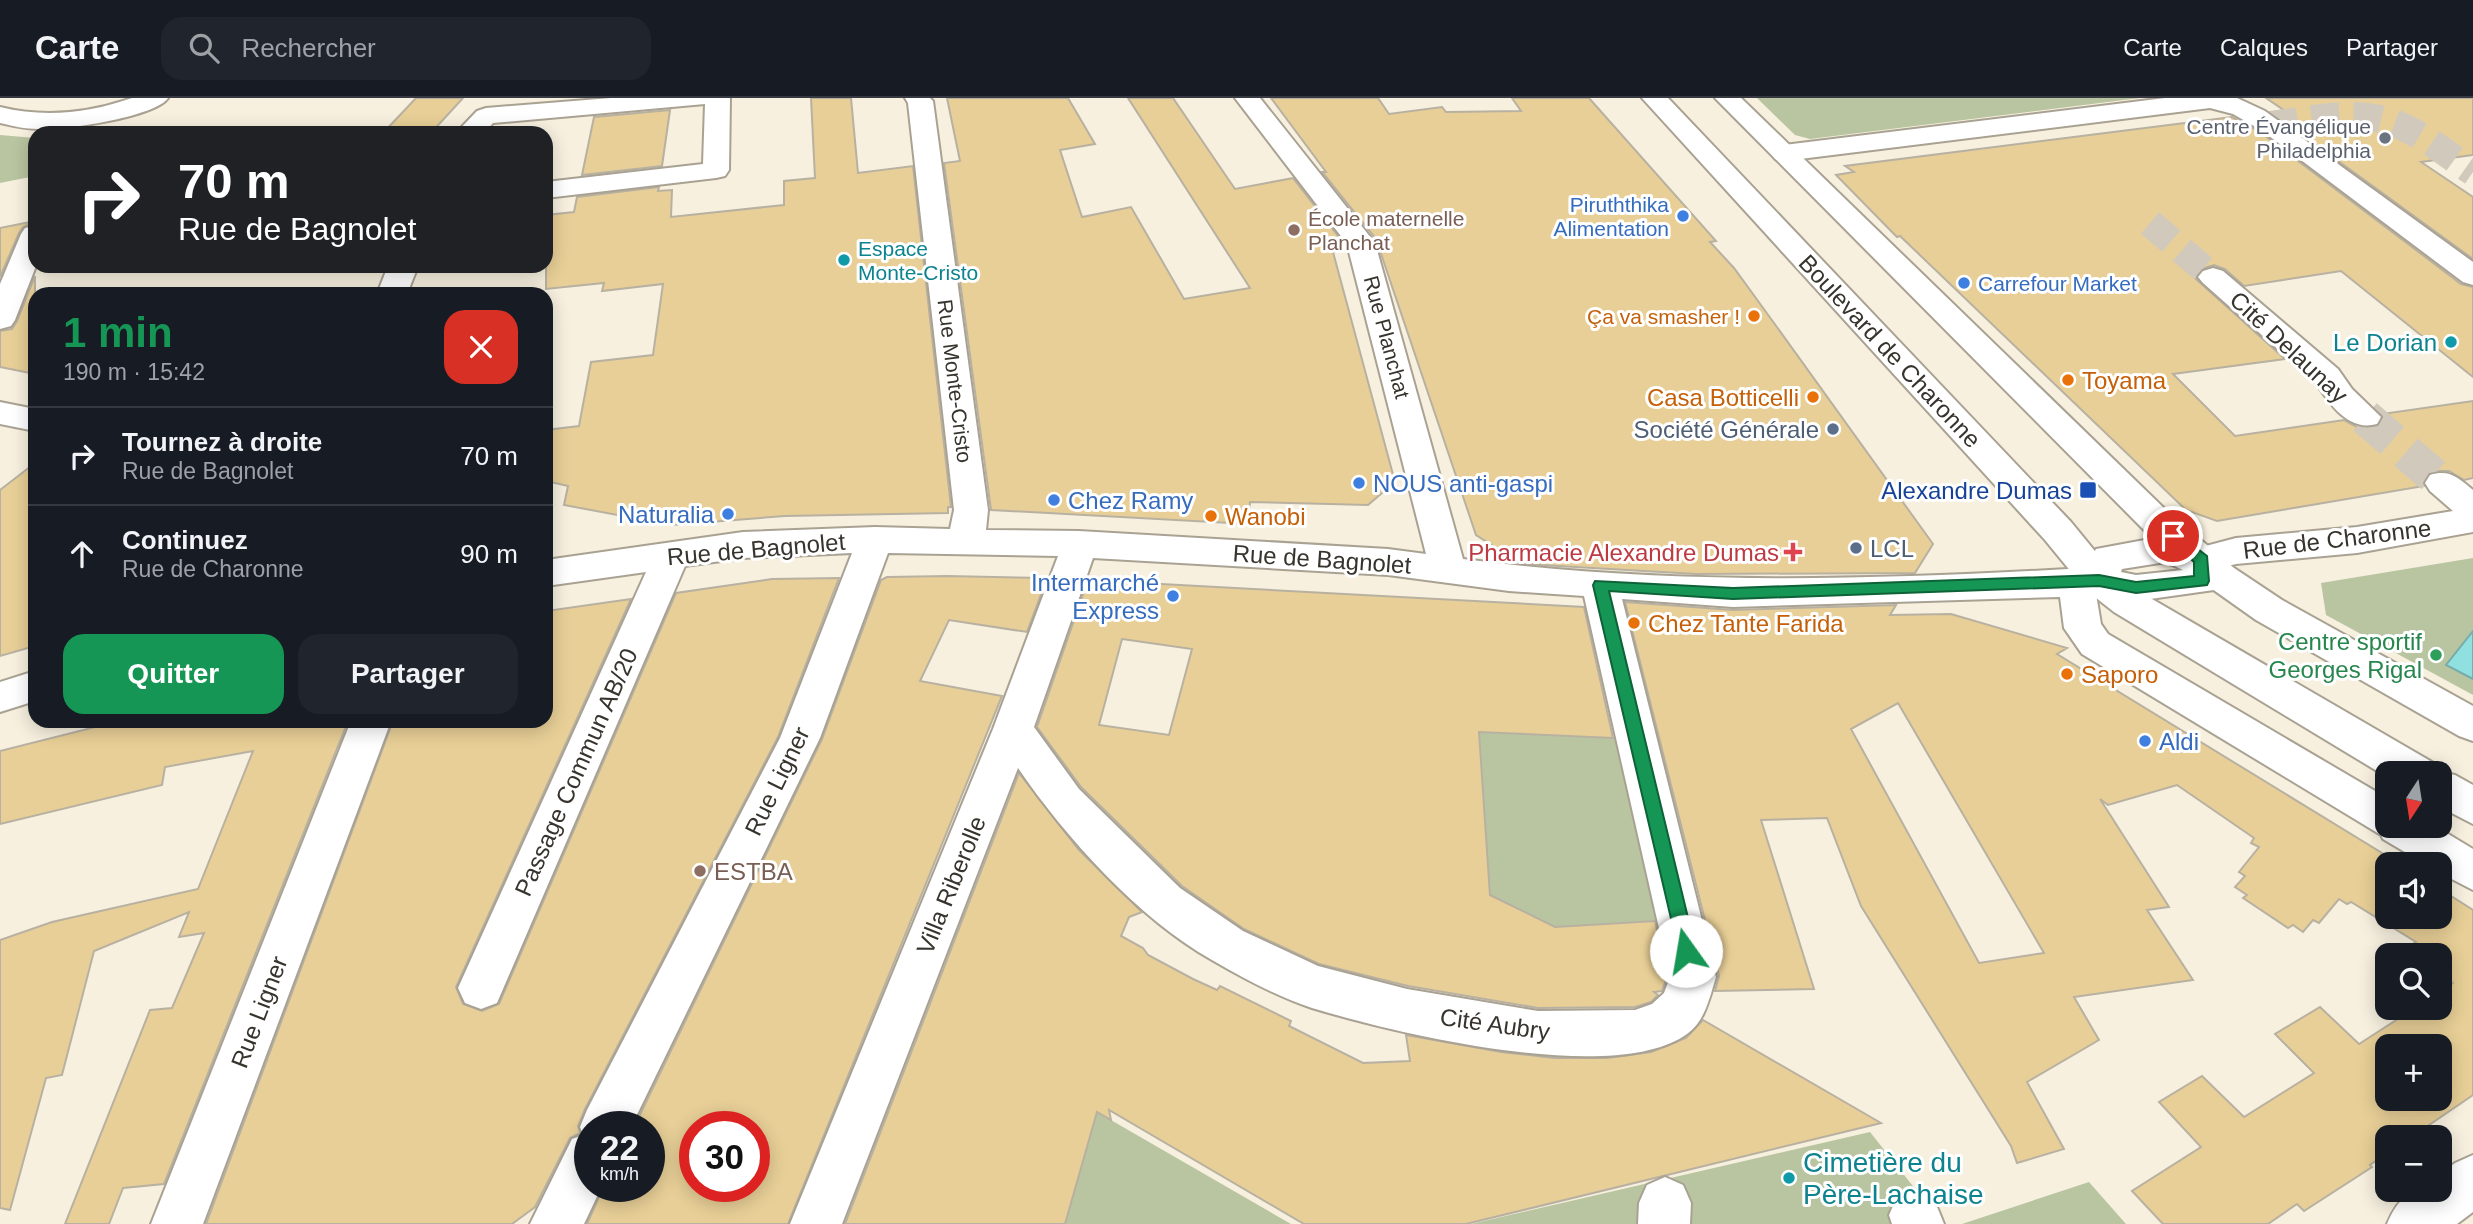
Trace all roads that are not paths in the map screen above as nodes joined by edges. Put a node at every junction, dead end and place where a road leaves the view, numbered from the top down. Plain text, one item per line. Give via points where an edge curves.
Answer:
1 (156, 98) edge
2 (701, 98) edge
3 (718, 98) edge
4 (917, 98) edge
5 (1247, 98) edge
6 (1654, 98) edge
7 (1727, 98) edge
8 (2166, 102) edge
9 (0, 115) edge
10 (82, 125) edge
11 (476, 126) edge
12 (1784, 153) junction
13 (553, 189) edge
14 (28, 251) edge
15 (2473, 276) edge
16 (2213, 277) tunnel mouth
17 (0, 320) edge
18 (0, 413) edge
19 (2365, 417) tunnel mouth
20 (28, 419) edge
21 (2442, 483) tunnel mouth
22 (2473, 509) edge
23 (2473, 520) edge
24 (876, 540) junction
25 (966, 541) junction
26 (1079, 544) junction
27 (671, 556) junction
28 (2202, 560) junction
29 (1447, 570) junction
30 (553, 572) edge
31 (2088, 582) junction
32 (1600, 585) junction
33 (28, 688) edge
34 (0, 697) edge
35 (2473, 725) edge
36 (368, 728) edge
37 (1013, 729) junction
38 (2395, 761) edge
39 (2452, 794) edge
40 (2473, 806) edge
41 (2375, 812) edge
42 (2418, 838) edge
43 (2473, 871) edge
44 (481, 988) dead end
45 (613, 1111) edge
46 (2473, 1181) edge
47 (574, 1189) edge
48 (177, 1224) edge
49 (556, 1224) edge
50 (816, 1224) edge
51 (2413, 1224) edge

1 - 10 street
2 - 11 street via 486,116
3 - 13 street via 716,170
4 - 25 street, Rue Monte-Cristo via 971,510
5 - 29 street, Rue Planchat via 1361,243
6 - 31 street, Boulevard de Charonne via 2058,531
7 - 12 street
8 - 12 street
8 - 15 street via 2210,100 2242,106
9 - 10 street
12 - 28 street via 2156,521
14 - 17 street
16 - 19 street, Cité Delaunay via 2327,376
18 - 20 street
21 - 22 street
23 - 28 street, Rue de Charonne via 2357,540 2236,551
24 - 25 street, Rue de Bagnolet
24 - 27 street, Rue de Bagnolet via 743,545
24 - 45 street, Rue Ligner via 800,738
25 - 26 street, Rue de Bagnolet
26 - 29 street, Rue de Bagnolet via 1388,562
26 - 37 street, Villa Riberolle
27 - 30 street, Rue de Bagnolet
27 - 44 street, Passage Commun AB/20
28 - 31 street via 2202,581 2136,588
28 - 35 street via 2269,610
29 - 32 street, Rue de Bagnolet
31 - 32 street, Rue de Bagnolet via 1733,593
31 - 38 street, Boulevard de Charonne
31 - 41 street via 2083,628 2095,644
32 - 37 street, Cité Aubry via 1693,977 1684,1007 1667,1021 1635,1032 1538,1033 1407,1011 1311,986 1227,945 1155,893 1064,801
33 - 34 street
36 - 48 street, Rue Ligner
37 - 50 street, Villa Riberolle
39 - 40 street
42 - 43 street
46 - 51 street
47 - 49 street

